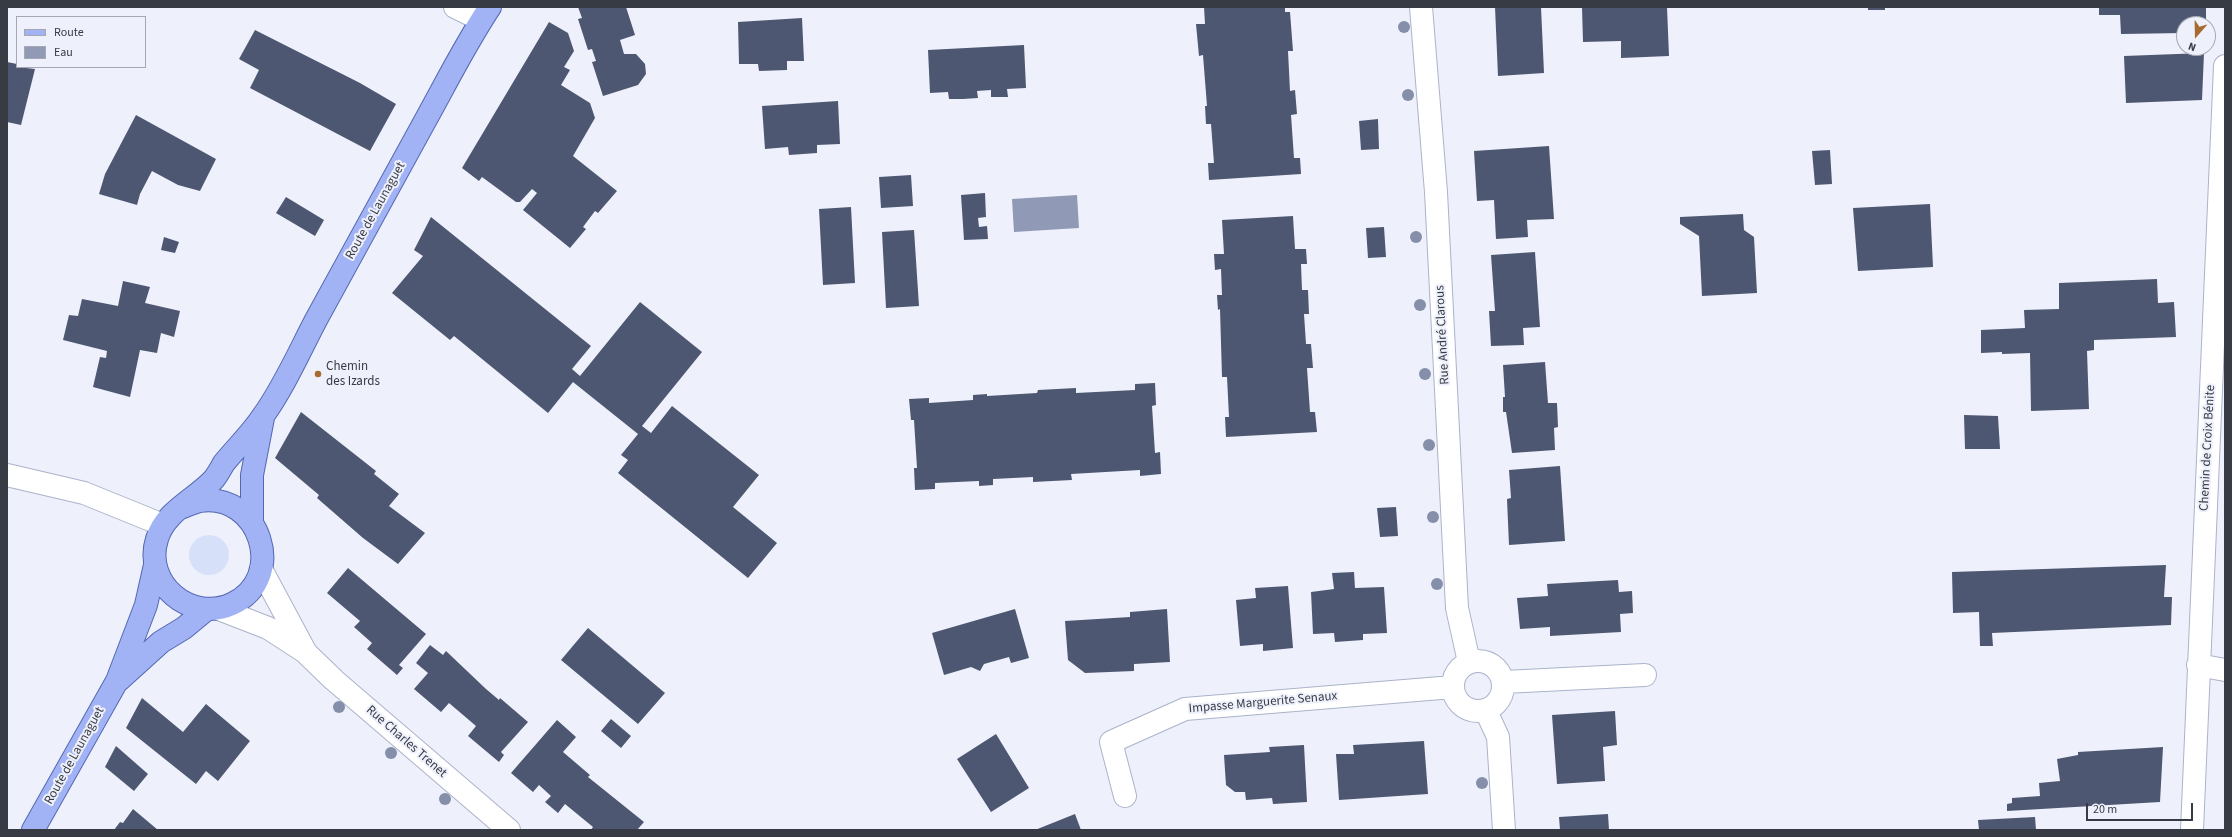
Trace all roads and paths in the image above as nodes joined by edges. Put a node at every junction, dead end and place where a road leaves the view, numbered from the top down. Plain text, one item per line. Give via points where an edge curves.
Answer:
1 (455, 7) edge
2 (1421, 7) edge
3 (485, 14) edge
4 (2225, 66) edge
5 (263, 416) junction
6 (7, 475) edge
7 (183, 507) junction
8 (252, 522) junction
9 (163, 525) junction
10 (155, 565) junction
11 (261, 569) junction
12 (213, 609) junction
13 (305, 652) junction
14 (1469, 662) junction
15 (2198, 665) junction
16 (2225, 670) edge
17 (1645, 675) dead end
18 (117, 681) junction
19 (1504, 682) junction
20 (1453, 687) junction
21 (1486, 711) junction
22 (1125, 796) dead end
23 (34, 830) edge
24 (509, 830) edge
25 (1504, 830) edge
26 (2192, 830) edge

1 - 3 street
2 - 14 street, Rue André Clarous via 1436,192 1457,608
3 - 5 main road, Route de Launaguet
4 - 15 street, Chemin de Croix Bénite
5 - 7 main road, Route de Launaguet via 214,479
5 - 8 main road, Route de Launaguet via 252,474
6 - 9 street via 84,493
7 - 8 main road, Route de Launaguet via 201,501 220,502 237,509
7 - 9 main road, Route de Launaguet
8 - 11 main road, Route de Launaguet via 260,536
9 - 10 main road, Route de Launaguet via 154,551
10 - 12 main road, Route de Launaguet via 159,579 179,601 192,607
10 - 18 main road, Route de Launaguet via 146,605
11 - 12 main road, Route de Launaguet via 256,583 246,595 234,603
11 - 13 street, Rue Charles Trenet
12 - 13 street, Rue Charles Trenet via 268,628
12 - 18 main road, Route de Launaguet via 161,642
13 - 24 street, Rue Charles Trenet via 334,680
14 - 19 street via 1484,660 1499,670
14 - 20 street via 1459,669 1454,677
15 - 16 street
15 - 26 street, Chemin de Croix Bénite
17 - 19 street
18 - 23 main road, Route de Launaguet
19 - 21 street via 1502,697
20 - 21 street via 1458,701 1473,711
20 - 22 street, Impasse Marguerite Senaux via 1185,709 1111,742
21 - 25 street via 1498,737

